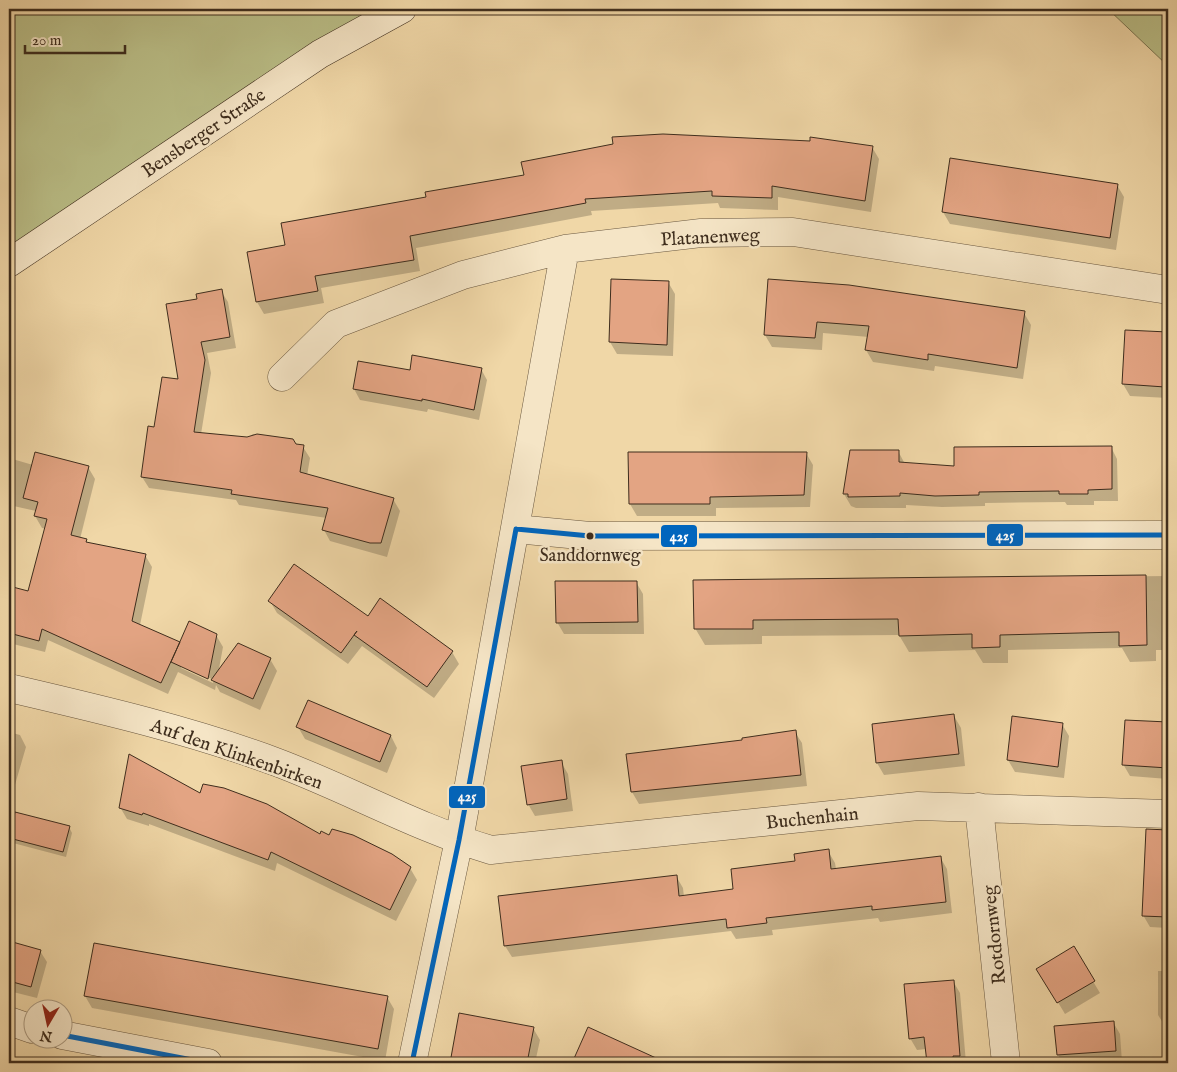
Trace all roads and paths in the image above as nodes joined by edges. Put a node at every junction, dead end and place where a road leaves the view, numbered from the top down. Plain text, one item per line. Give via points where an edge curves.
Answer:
1 (402, 9) edge
2 (565, 249) junction
3 (9, 263) edge
4 (1168, 290) edge
5 (282, 377) dead end
6 (516, 529) junction
7 (1168, 535) edge
8 (9, 688) edge
9 (979, 807) junction
10 (1168, 814) edge
11 (459, 840) junction
12 (9, 1021) edge
13 (22, 1025) edge
14 (72, 1037) edge
15 (208, 1063) edge
16 (412, 1063) edge
17 (1006, 1063) edge

1 - 3 street, Bensberger Straße via 320,54
2 - 4 street, Platanenweg via 701,233 793,232
2 - 5 street, Platanenweg via 463,275 336,324
2 - 6 street
6 - 7 street via 590,536
6 - 11 street
8 - 11 street, Auf den Klinkenbirken via 127,716 276,762
9 - 10 street, Buchenhain
9 - 11 street, Buchenhain via 918,806 491,850
9 - 17 street, Rotdornweg
11 - 16 street
12 - 13 street
14 - 15 street

